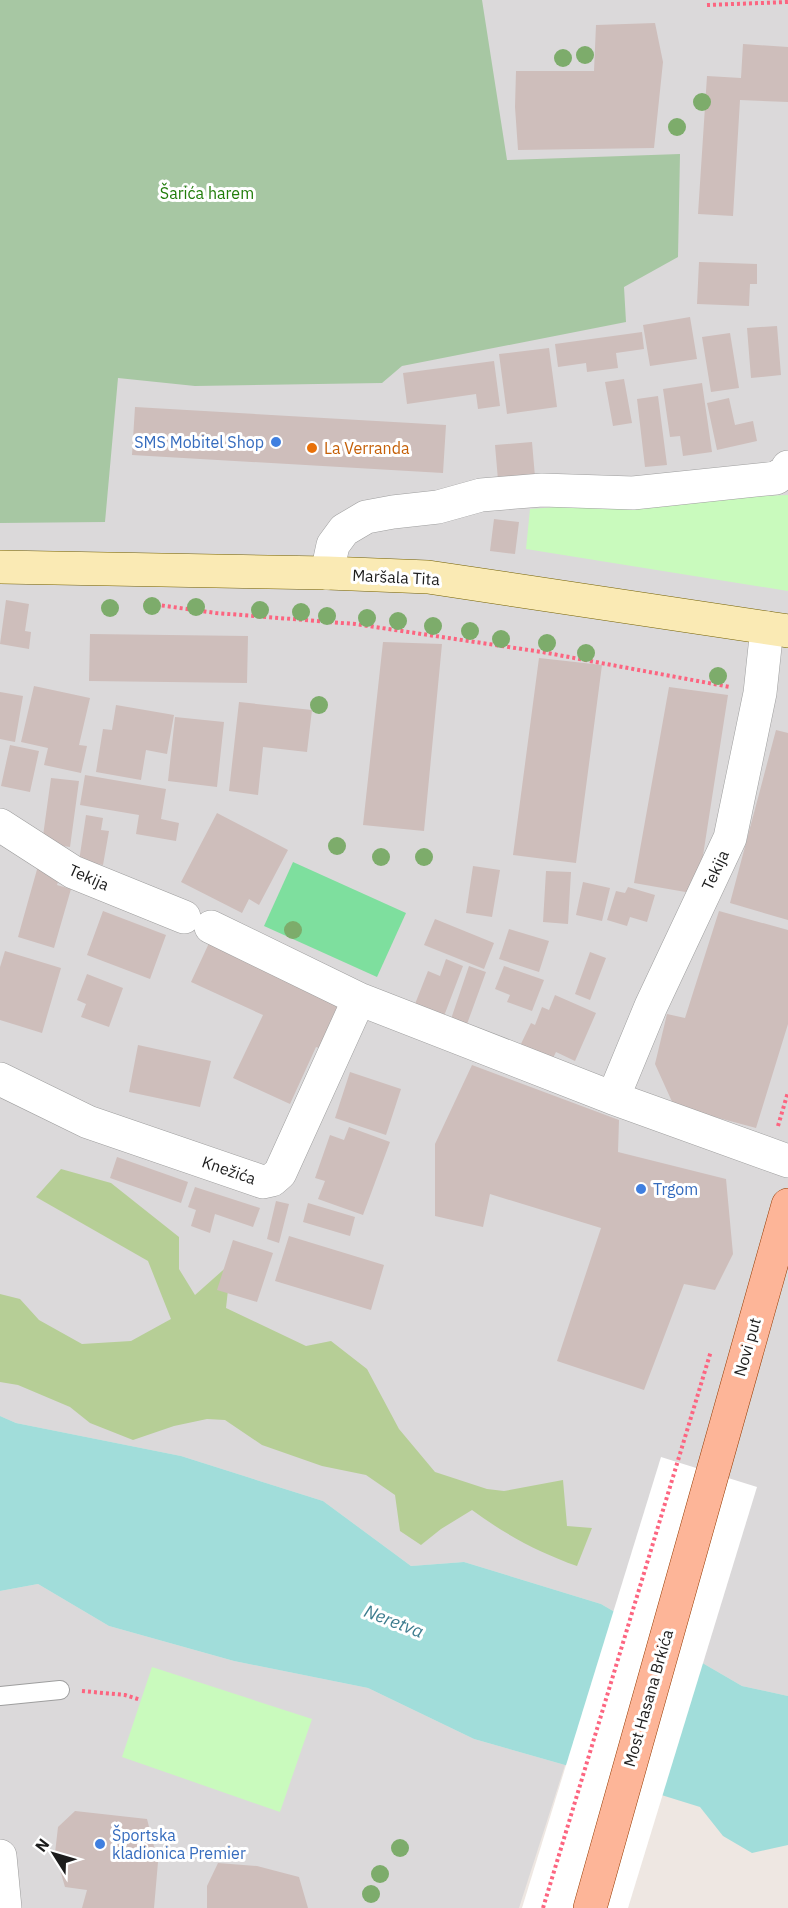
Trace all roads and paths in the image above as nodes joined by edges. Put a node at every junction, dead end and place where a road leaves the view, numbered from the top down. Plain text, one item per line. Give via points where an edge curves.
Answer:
1 (788, 2) edge
2 (707, 5) dead end
3 (788, 467) edge
4 (0, 567) edge
5 (327, 573) junction
6 (138, 603) dead end
7 (778, 629) edge
8 (760, 693) junction
9 (0, 825) edge
10 (359, 999) junction
11 (0, 1079) edge
12 (613, 1098) junction
13 (788, 1161) edge
14 (788, 1205) edge
15 (675, 1476) dead end
16 (707, 1488) joint
17 (60, 1690) joint
18 (0, 1696) edge
19 (141, 1700) dead end
20 (0, 1856) edge
21 (4, 1908) edge
22 (543, 1908) edge
23 (590, 1908) edge

1 - 2 path
3 - 5 street via 776,478 633,493 542,490 481,495 438,507 366,518 344,530 333,545
4 - 5 street, Maršala Tita
5 - 7 street, Maršala Tita via 428,577
6 - 8 path via 355,624 542,652
7 - 8 street, Tekija
8 - 12 street, Tekija via 730,838
9 - 10 street, Tekija via 73,872 197,922
10 - 11 street, Knežića via 280,1173 272,1180 263,1182 88,1122
10 - 12 street, Tekija
12 - 13 street, Tekija
14 - 16 main road, Novi put
15 - 22 path
16 - 23 main road, Most Hasana Brkića
17 - 18 lane
17 - 19 path via 99,1691
20 - 21 street

